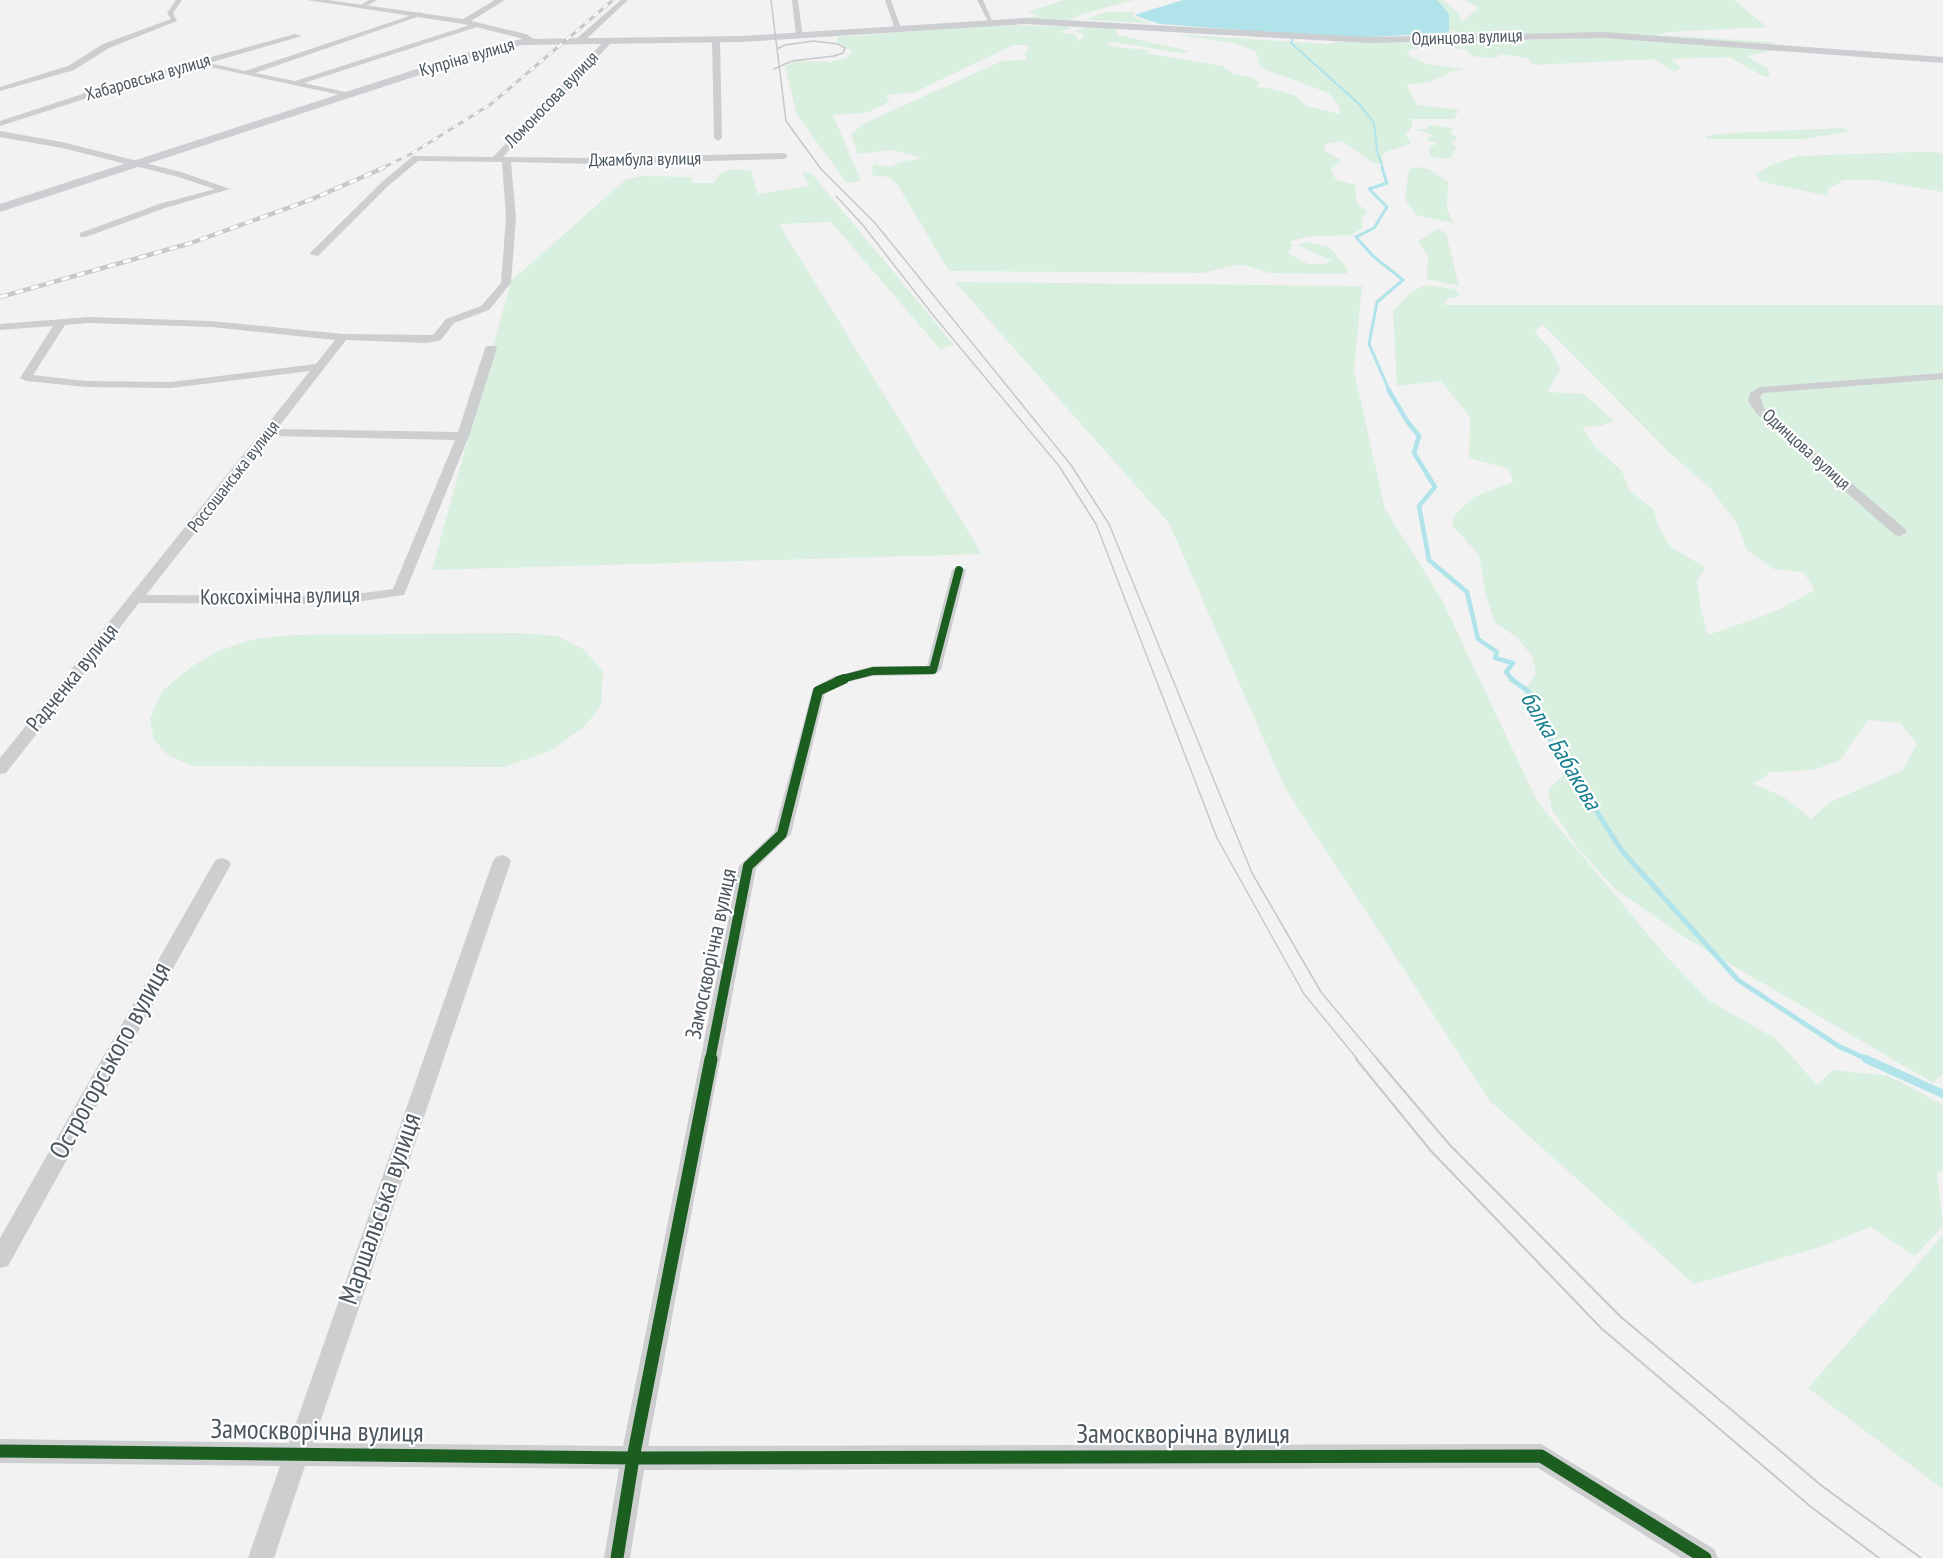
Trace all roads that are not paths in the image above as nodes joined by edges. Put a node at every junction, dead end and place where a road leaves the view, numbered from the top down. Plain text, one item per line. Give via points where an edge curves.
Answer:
1 (179, 0) edge
2 (310, 0) edge
3 (374, 0) edge
4 (501, 0) edge
5 (625, 0) edge
6 (795, 0) edge
7 (888, 0) edge
8 (980, 0) edge
9 (363, 6) junction
10 (421, 14) junction
11 (464, 22) junction
12 (991, 22) junction
13 (479, 25) junction
14 (899, 29) junction
15 (298, 36) dead end
16 (800, 36) junction
17 (716, 40) junction
18 (533, 41) junction
19 (579, 41) junction
20 (609, 41) junction
21 (1943, 60) edge
22 (201, 63) junction
23 (246, 74) junction
24 (294, 84) junction
25 (0, 89) edge
26 (347, 95) junction
27 (0, 124) edge
28 (0, 134) edge
29 (718, 138) dead end
30 (784, 156) dead end
31 (501, 160) junction
32 (132, 164) junction
33 (0, 208) edge
34 (83, 235) dead end
35 (314, 254) dead end
36 (62, 321) junction
37 (0, 327) edge
38 (343, 338) junction
39 (491, 348) dead end
40 (318, 367) junction
41 (1943, 376) edge
42 (268, 432) junction
43 (463, 436) junction
44 (1900, 532) dead end
45 (959, 570) dead end
46 (137, 599) junction
47 (124, 615) joint
48 (0, 769) edge
49 (502, 861) dead end
50 (222, 864) dead end
51 (0, 1258) edge
52 (0, 1451) edge
53 (294, 1455) junction
54 (633, 1458) junction
55 (261, 1558) edge
56 (617, 1558) edge
57 (1705, 1558) edge

1 - 25 street via 170,13 175,20 106,46 71,68
2 - 9 street
3 - 9 street
4 - 11 street
5 - 19 street
6 - 16 street
7 - 14 street
8 - 12 street
9 - 10 street
10 - 11 street
10 - 23 street
11 - 13 street
12 - 14 main road, Купріна вулиця
12 - 21 main road, Одинцова вулиця via 1079,23 1369,40 1604,36
13 - 18 street
13 - 24 street, Купріна вулиця
14 - 16 main road, Купріна вулиця
15 - 22 street, Хабаровська вулиця
16 - 17 main road, Купріна вулиця
17 - 20 main road, Купріна вулиця
17 - 29 street
18 - 19 main road, Купріна вулиця
18 - 26 main road, Купріна вулиця via 494,46
19 - 20 main road, Купріна вулиця
20 - 31 street, Ломоносова вулиця
22 - 23 street
22 - 27 street, Хабаровська вулиця
23 - 24 street
24 - 26 street
26 - 32 main road, Купріна вулиця
28 - 32 street via 62,145
30 - 31 street, Джамбула вулиця
31 - 35 street, Джамбула вулиця via 416,158
31 - 38 street via 511,218 506,283 485,308 450,321 437,338
32 - 33 main road, Купріна вулиця
32 - 34 street via 225,189 162,206
36 - 37 street
36 - 38 street via 211,324
36 - 40 street via 26,378 86,384 171,385
38 - 40 street, Россошанська вулиця
39 - 43 street, Коксохімічна вулиця
40 - 42 street, Россошанська вулиця
41 - 44 street, Одинцова вулиця via 1760,390 1754,395 1760,410
42 - 43 street
42 - 46 street, Россошанська вулиця
43 - 46 street, Коксохімічна вулиця via 399,592 341,600
45 - 54 street, Замоскворічна вулиця via 933,670 873,670 838,680 818,691 782,834 748,866
46 - 47 street, Россошанська вулиця
47 - 48 street, Радченка вулиця
49 - 53 street, Маршальська вулиця
50 - 51 street, Острогорського вулиця
52 - 53 street, Замоскворічна вулиця
53 - 54 street, Замоскворічна вулиця
53 - 55 street, Маршальська вулиця
54 - 56 street, Замоскворічна вулиця
54 - 57 street, Замоскворічна вулиця via 1541,1456

